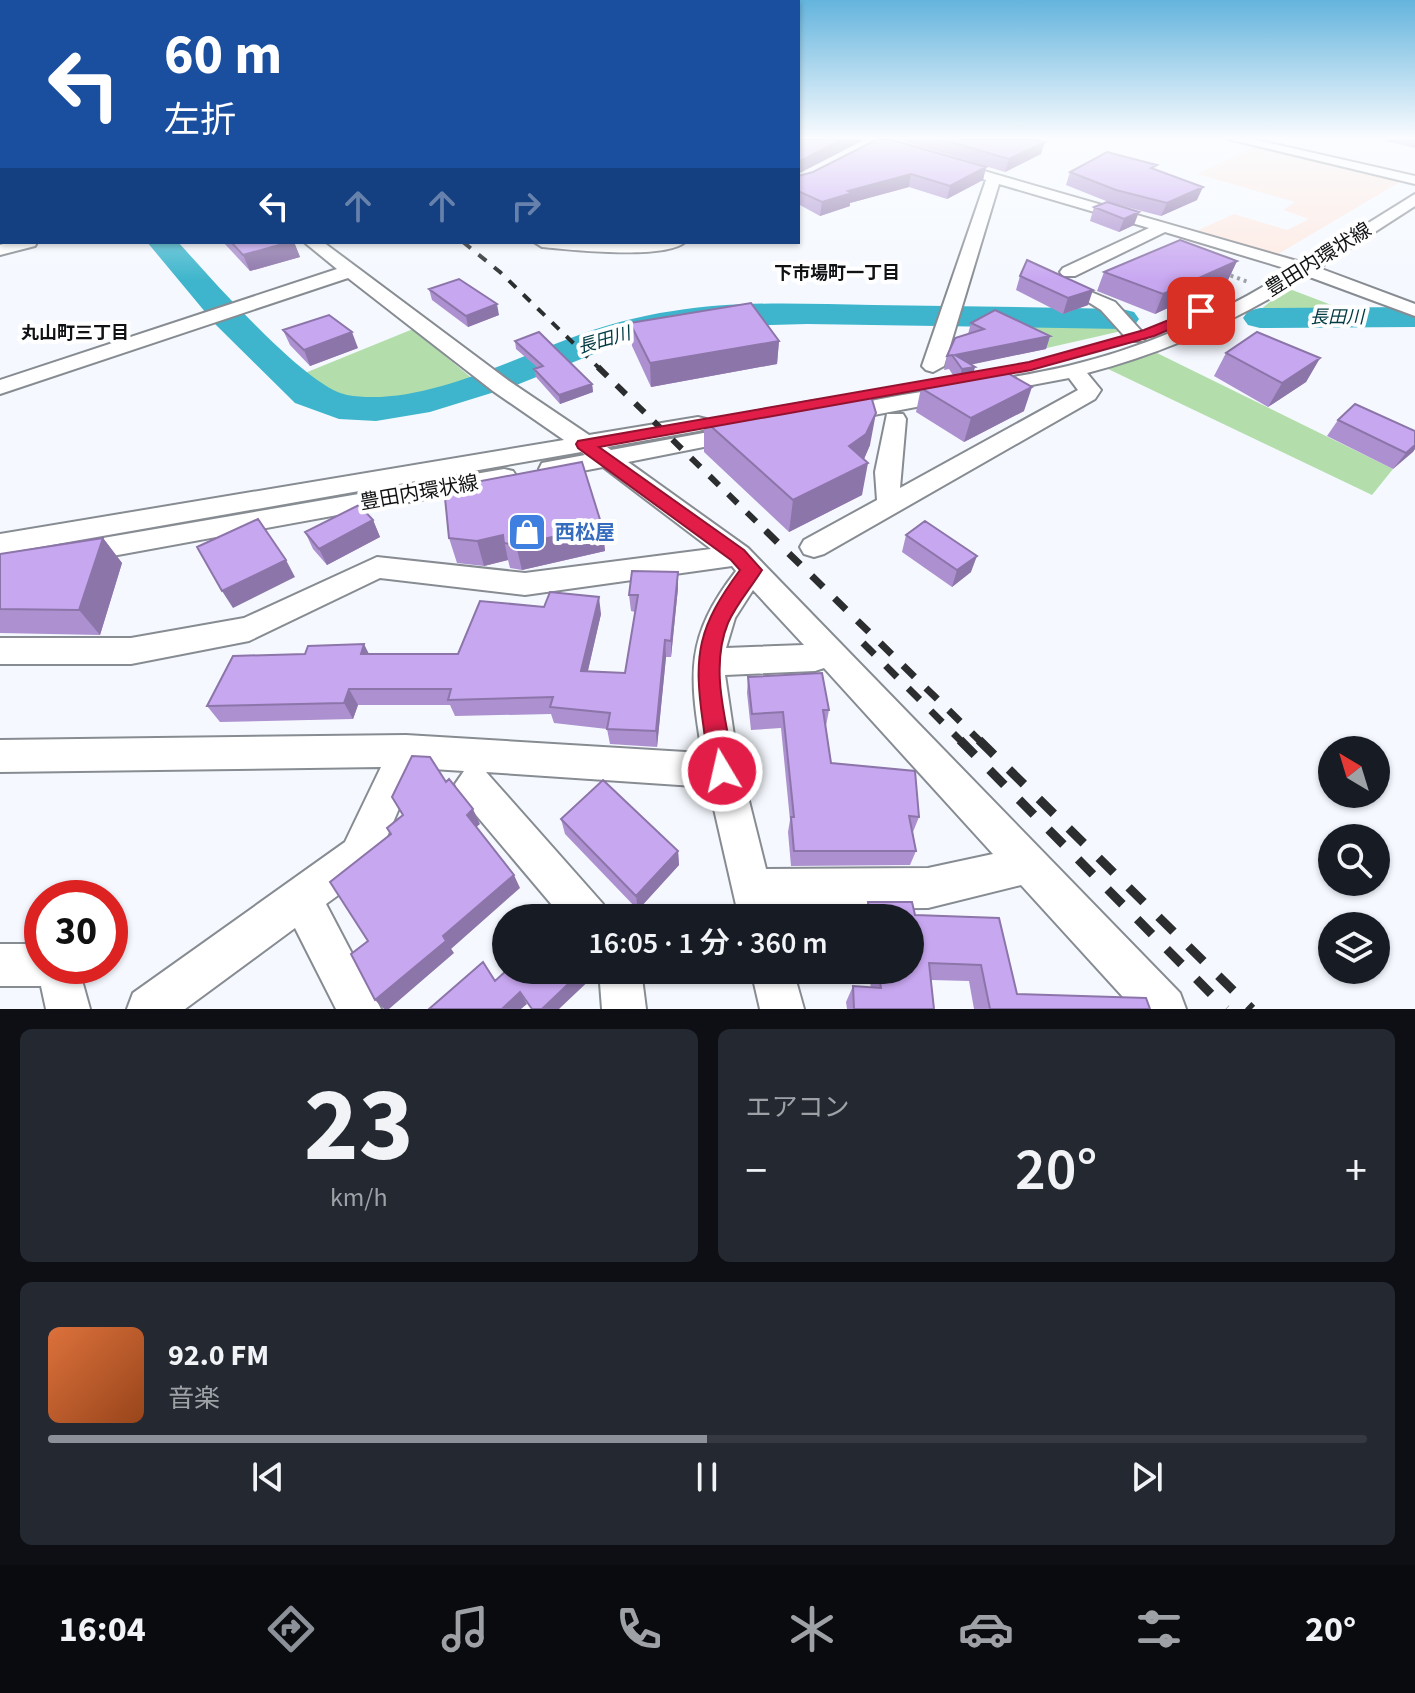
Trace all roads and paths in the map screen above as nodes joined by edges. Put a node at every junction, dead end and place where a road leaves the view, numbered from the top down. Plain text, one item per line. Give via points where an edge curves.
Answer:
1 (991, 186) edge
2 (1019, 186) edge
3 (1410, 186) edge
4 (1415, 199) edge
5 (1163, 227) junction
6 (22, 244) edge
7 (315, 244) edge
8 (564, 244) edge
9 (664, 244) edge
10 (0, 250) edge
11 (350, 271) junction
12 (1277, 271) junction
13 (1069, 272) dead end
14 (1221, 272) edge
15 (1100, 302) dead end
16 (1411, 309) edge
17 (1133, 334) junction
18 (933, 366) dead end
19 (1074, 371) junction
20 (0, 387) edge
21 (740, 416) edge
22 (895, 419) dead end
23 (765, 429) edge
24 (596, 452) junction
25 (891, 506) junction
26 (0, 544) edge
27 (814, 547) dead end
28 (745, 562) junction
29 (0, 566) edge
30 (0, 651) edge
31 (815, 658) dead end
32 (709, 662) junction
33 (406, 751) junction
34 (0, 756) edge
35 (722, 771) junction
36 (473, 784) dead end
37 (1009, 870) dead end
38 (302, 900) junction
39 (577, 904) edge
40 (755, 904) edge
41 (0, 965) edge
42 (24, 965) edge
43 (62, 984) edge
44 (621, 984) edge
45 (776, 984) edge
46 (348, 1004) edge
47 (68, 1009) edge
48 (149, 1009) edge
49 (624, 1009) edge
50 (782, 1009) edge
51 (1164, 1009) edge

1 - 18 street
2 - 5 street
3 - 12 street, 豊田内環状線
4 - 12 street, 豊田内環状線
5 - 12 street via 1193,236 1197,241 1191,244
5 - 13 street
6 - 10 street
7 - 11 street
8 - 9 street
11 - 20 street
11 - 24 street
12 - 14 path
12 - 16 street
12 - 17 street, 豊田内環状線 via 1201,311
12 - 19 street, 豊田内環状線 via 1201,328
15 - 17 street
17 - 19 street, 豊田内環状線 via 1031,366 829,408
19 - 25 street via 1090,390 1087,394
21 - 24 street, 豊田内環状線
22 - 25 street via 884,487
23 - 24 street, 豊田内環状線
24 - 26 street, 豊田内環状線
24 - 28 street
24 - 29 street, 豊田内環状線
25 - 27 street
28 - 30 street via 525,584 377,567 249,629 131,651
28 - 32 street via 717,625
28 - 51 street
31 - 32 street
32 - 35 street
33 - 34 street
33 - 35 street
33 - 38 street via 359,856
35 - 40 street
36 - 39 street
37 - 40 street via 928,888
38 - 46 street
38 - 48 street
41 - 42 street
43 - 47 street
44 - 49 street
45 - 50 street

